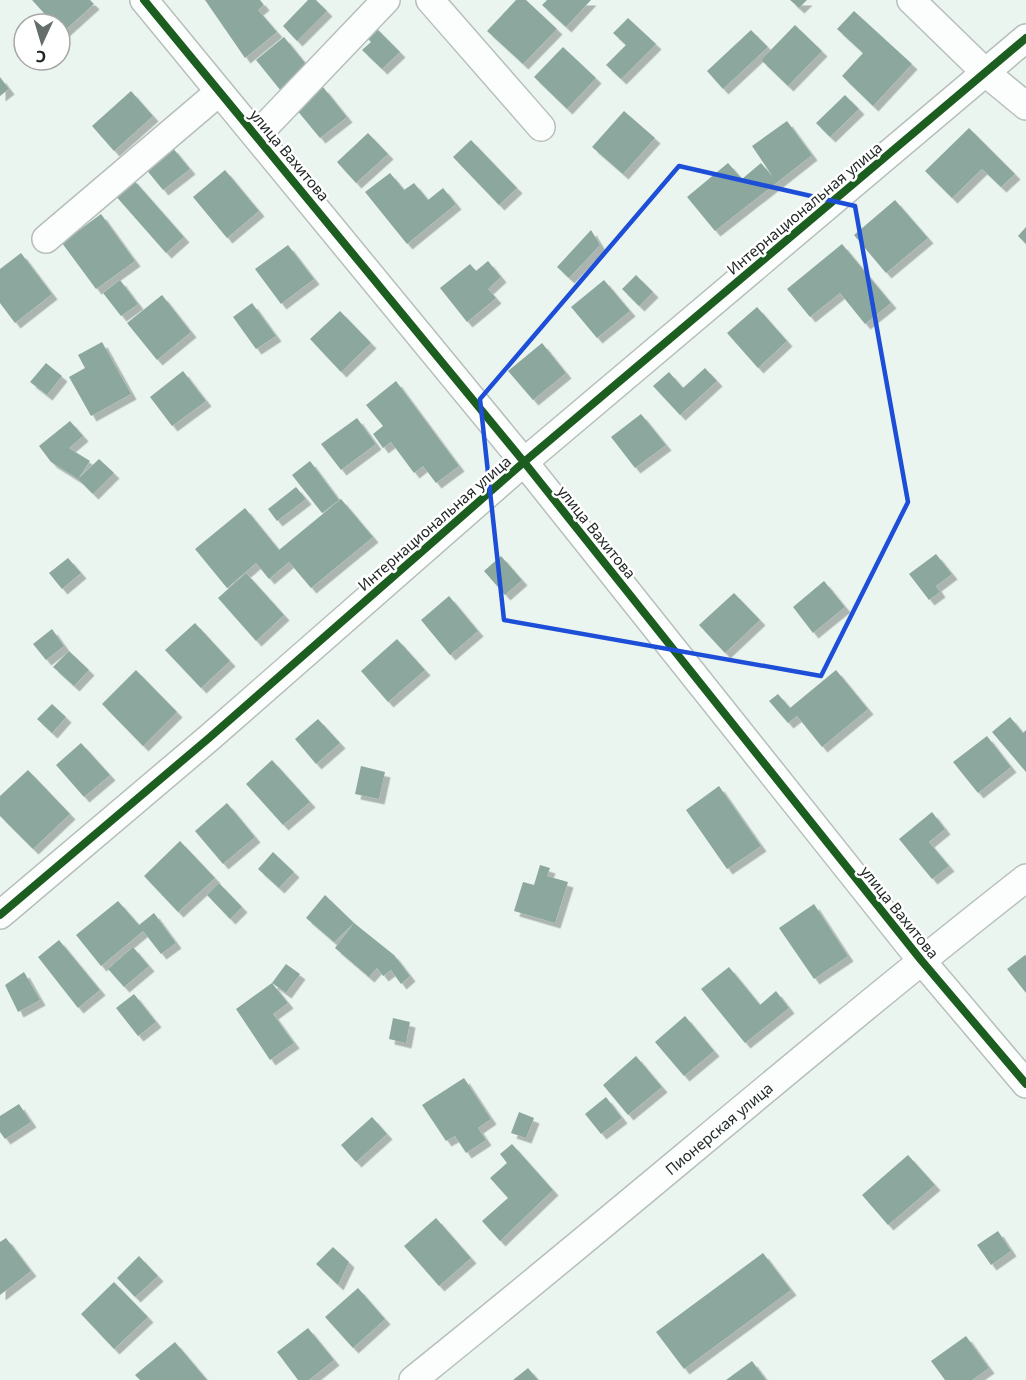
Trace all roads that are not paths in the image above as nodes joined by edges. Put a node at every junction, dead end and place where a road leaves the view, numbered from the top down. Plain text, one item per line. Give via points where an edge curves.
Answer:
1 (144, 0) edge
2 (386, 0) edge
3 (430, 0) edge
4 (911, 0) edge
5 (1026, 38) edge
6 (986, 73) junction
7 (219, 92) junction
8 (1026, 106) edge
9 (541, 127) dead end
10 (257, 135) junction
11 (46, 239) dead end
12 (524, 462) junction
13 (1026, 878) edge
14 (0, 915) edge
15 (921, 960) junction
16 (1026, 1084) edge
17 (413, 1380) edge

1 - 7 street, улица Вахитова
2 - 10 street, улица Вахитова
3 - 9 street
4 - 6 street
5 - 6 street, Интернациональная улица
6 - 8 street
6 - 12 street, Интернациональная улица
7 - 10 street, улица Вахитова
7 - 11 street
10 - 12 street, улица Вахитова
12 - 14 street, Интернациональная улица
12 - 15 street, улица Вахитова
13 - 15 street, Пионерская улица
15 - 16 street, улица Вахитова
15 - 17 street, Пионерская улица

